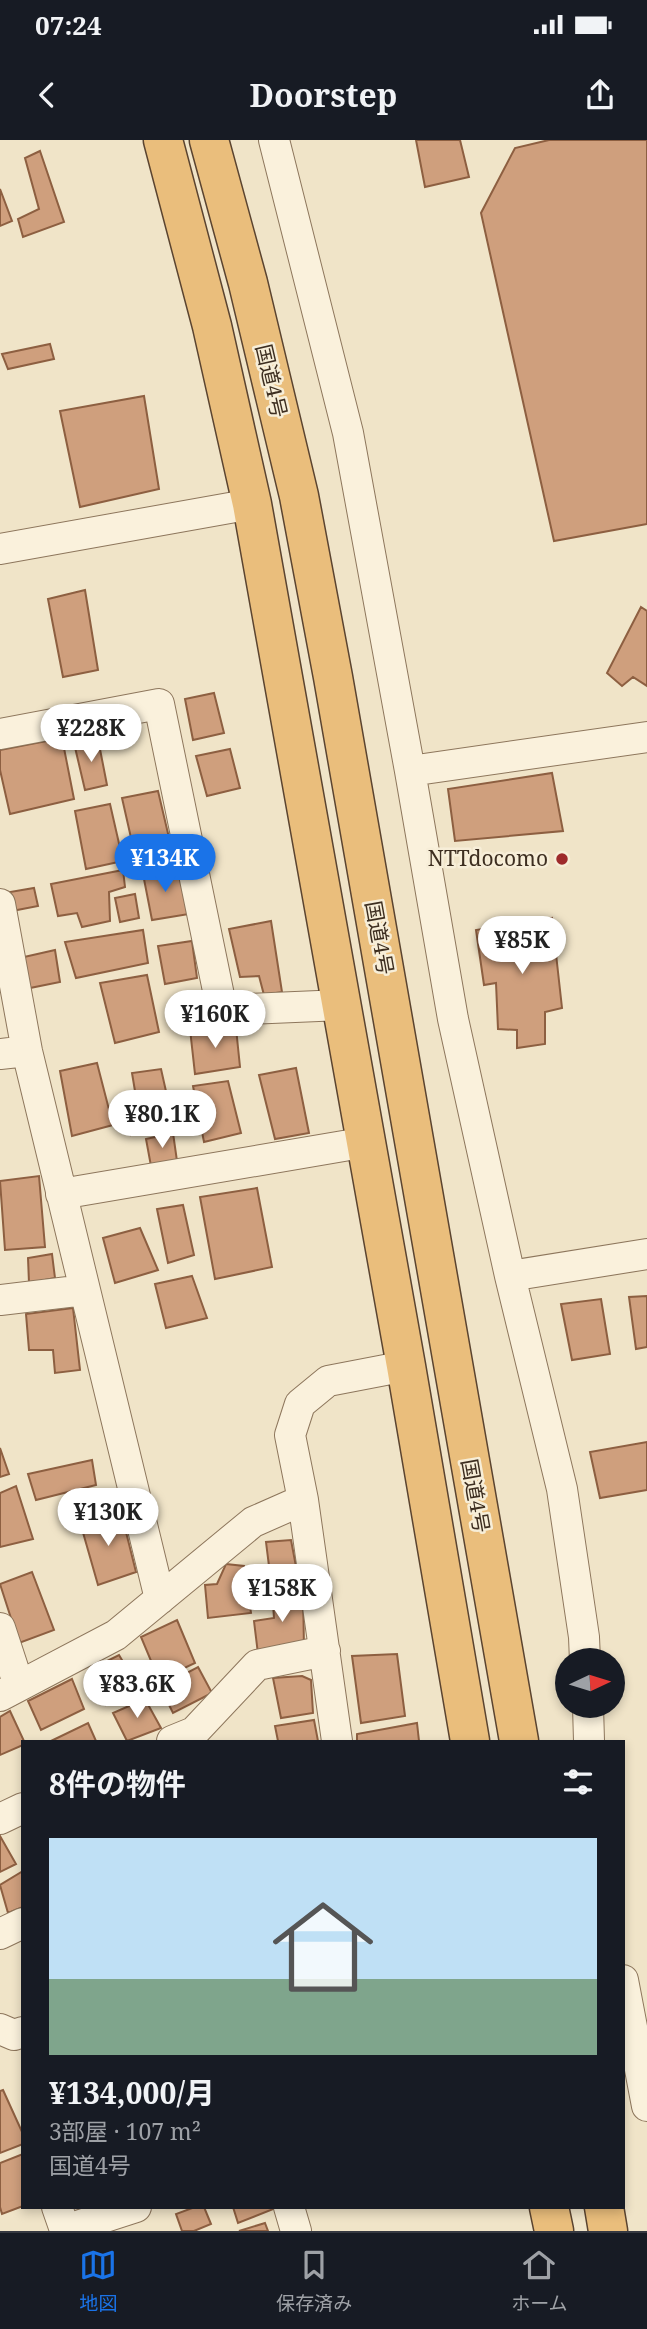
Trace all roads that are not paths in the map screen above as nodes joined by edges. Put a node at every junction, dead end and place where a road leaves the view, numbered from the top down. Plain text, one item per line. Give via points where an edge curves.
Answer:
1 (163, 140) edge
2 (209, 140) edge
3 (274, 140) edge
4 (252, 504) junction
5 (0, 549) edge
6 (0, 734) edge
7 (647, 737) edge
8 (410, 771) junction
9 (0, 904) edge
10 (342, 1005) junction
11 (13, 1053) edge
12 (366, 1142) junction
13 (61, 1194) junction
14 (647, 1254) edge
15 (510, 1276) junction
16 (85, 1290) junction
17 (0, 1300) edge
18 (406, 1366) junction
19 (303, 1500) junction
20 (160, 1599) junction
21 (0, 1628) edge
22 (584, 1648) edge
23 (324, 1651) junction
24 (10, 1691) edge
25 (588, 1718) edge
26 (174, 1740) edge
27 (337, 1740) edge
28 (470, 1740) edge
29 (519, 1740) edge
30 (589, 1740) edge
31 (21, 1809) edge
32 (0, 1819) edge
33 (21, 1924) edge
34 (0, 1934) edge
35 (625, 1990) edge
36 (0, 2029) edge
37 (21, 2033) edge
38 (647, 2106) edge
39 (58, 2209) edge
40 (130, 2209) edge
41 (290, 2209) edge
42 (296, 2231) edge

1 - 4 highway
2 - 29 highway, 国道4号 via 299,496
3 - 8 street via 348,433
4 - 5 street
4 - 10 highway
6 - 10 street via 159,705 222,1010
7 - 8 street
8 - 15 street via 453,1019
9 - 11 street
10 - 12 highway
11 - 13 street
12 - 13 street
12 - 18 highway
13 - 16 street
14 - 15 street
15 - 22 street via 562,1489
16 - 17 street
16 - 20 street
18 - 19 street via 328,1381 300,1404 290,1435
18 - 28 highway
19 - 20 street via 253,1521
19 - 23 street
20 - 24 street via 116,1635
21 - 24 street
23 - 26 street via 257,1665 194,1732
23 - 27 street
25 - 30 street
31 - 32 street
33 - 34 street
35 - 38 street
36 - 37 street via 14,2035
39 - 40 street via 65,2230
41 - 42 street

